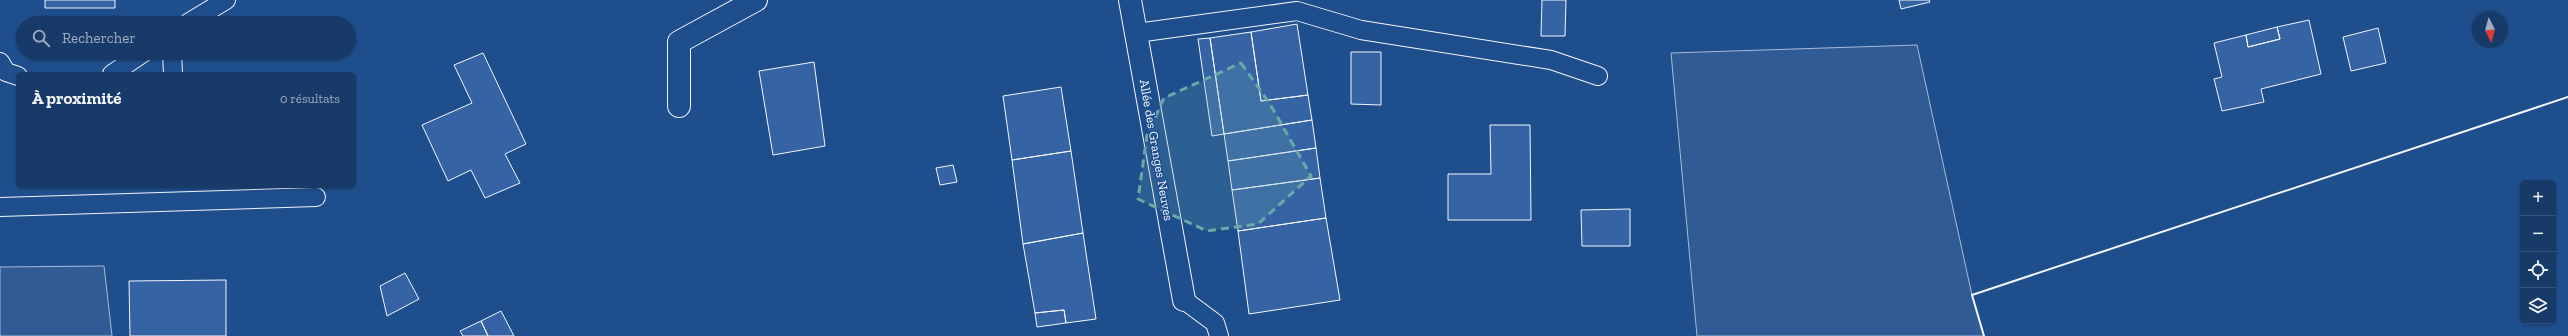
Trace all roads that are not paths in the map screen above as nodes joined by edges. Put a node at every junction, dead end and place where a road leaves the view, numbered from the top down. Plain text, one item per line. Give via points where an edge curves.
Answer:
1 (226, 0) edge
2 (756, 0) edge
3 (1130, 0) edge
4 (200, 16) edge
5 (1136, 33) junction
6 (133, 60) edge
7 (172, 60) edge
8 (0, 62) edge
9 (115, 72) edge
10 (173, 72) edge
11 (16, 75) edge
12 (1598, 76) dead end
13 (679, 106) dead end
14 (178, 194) edge
15 (316, 197) dead end
16 (0, 207) edge
17 (1184, 300) joint
18 (1219, 336) edge

1 - 4 lane
2 - 13 street via 679,42
3 - 5 street, Allée des Granges Neuves
5 - 12 lane via 1297,12 1361,30 1551,60
5 - 17 street, Allée des Granges Neuves
6 - 9 lane
7 - 10 lane
8 - 11 lane via 6,72
14 - 15 lane
14 - 16 lane
17 - 18 lane via 1215,323

